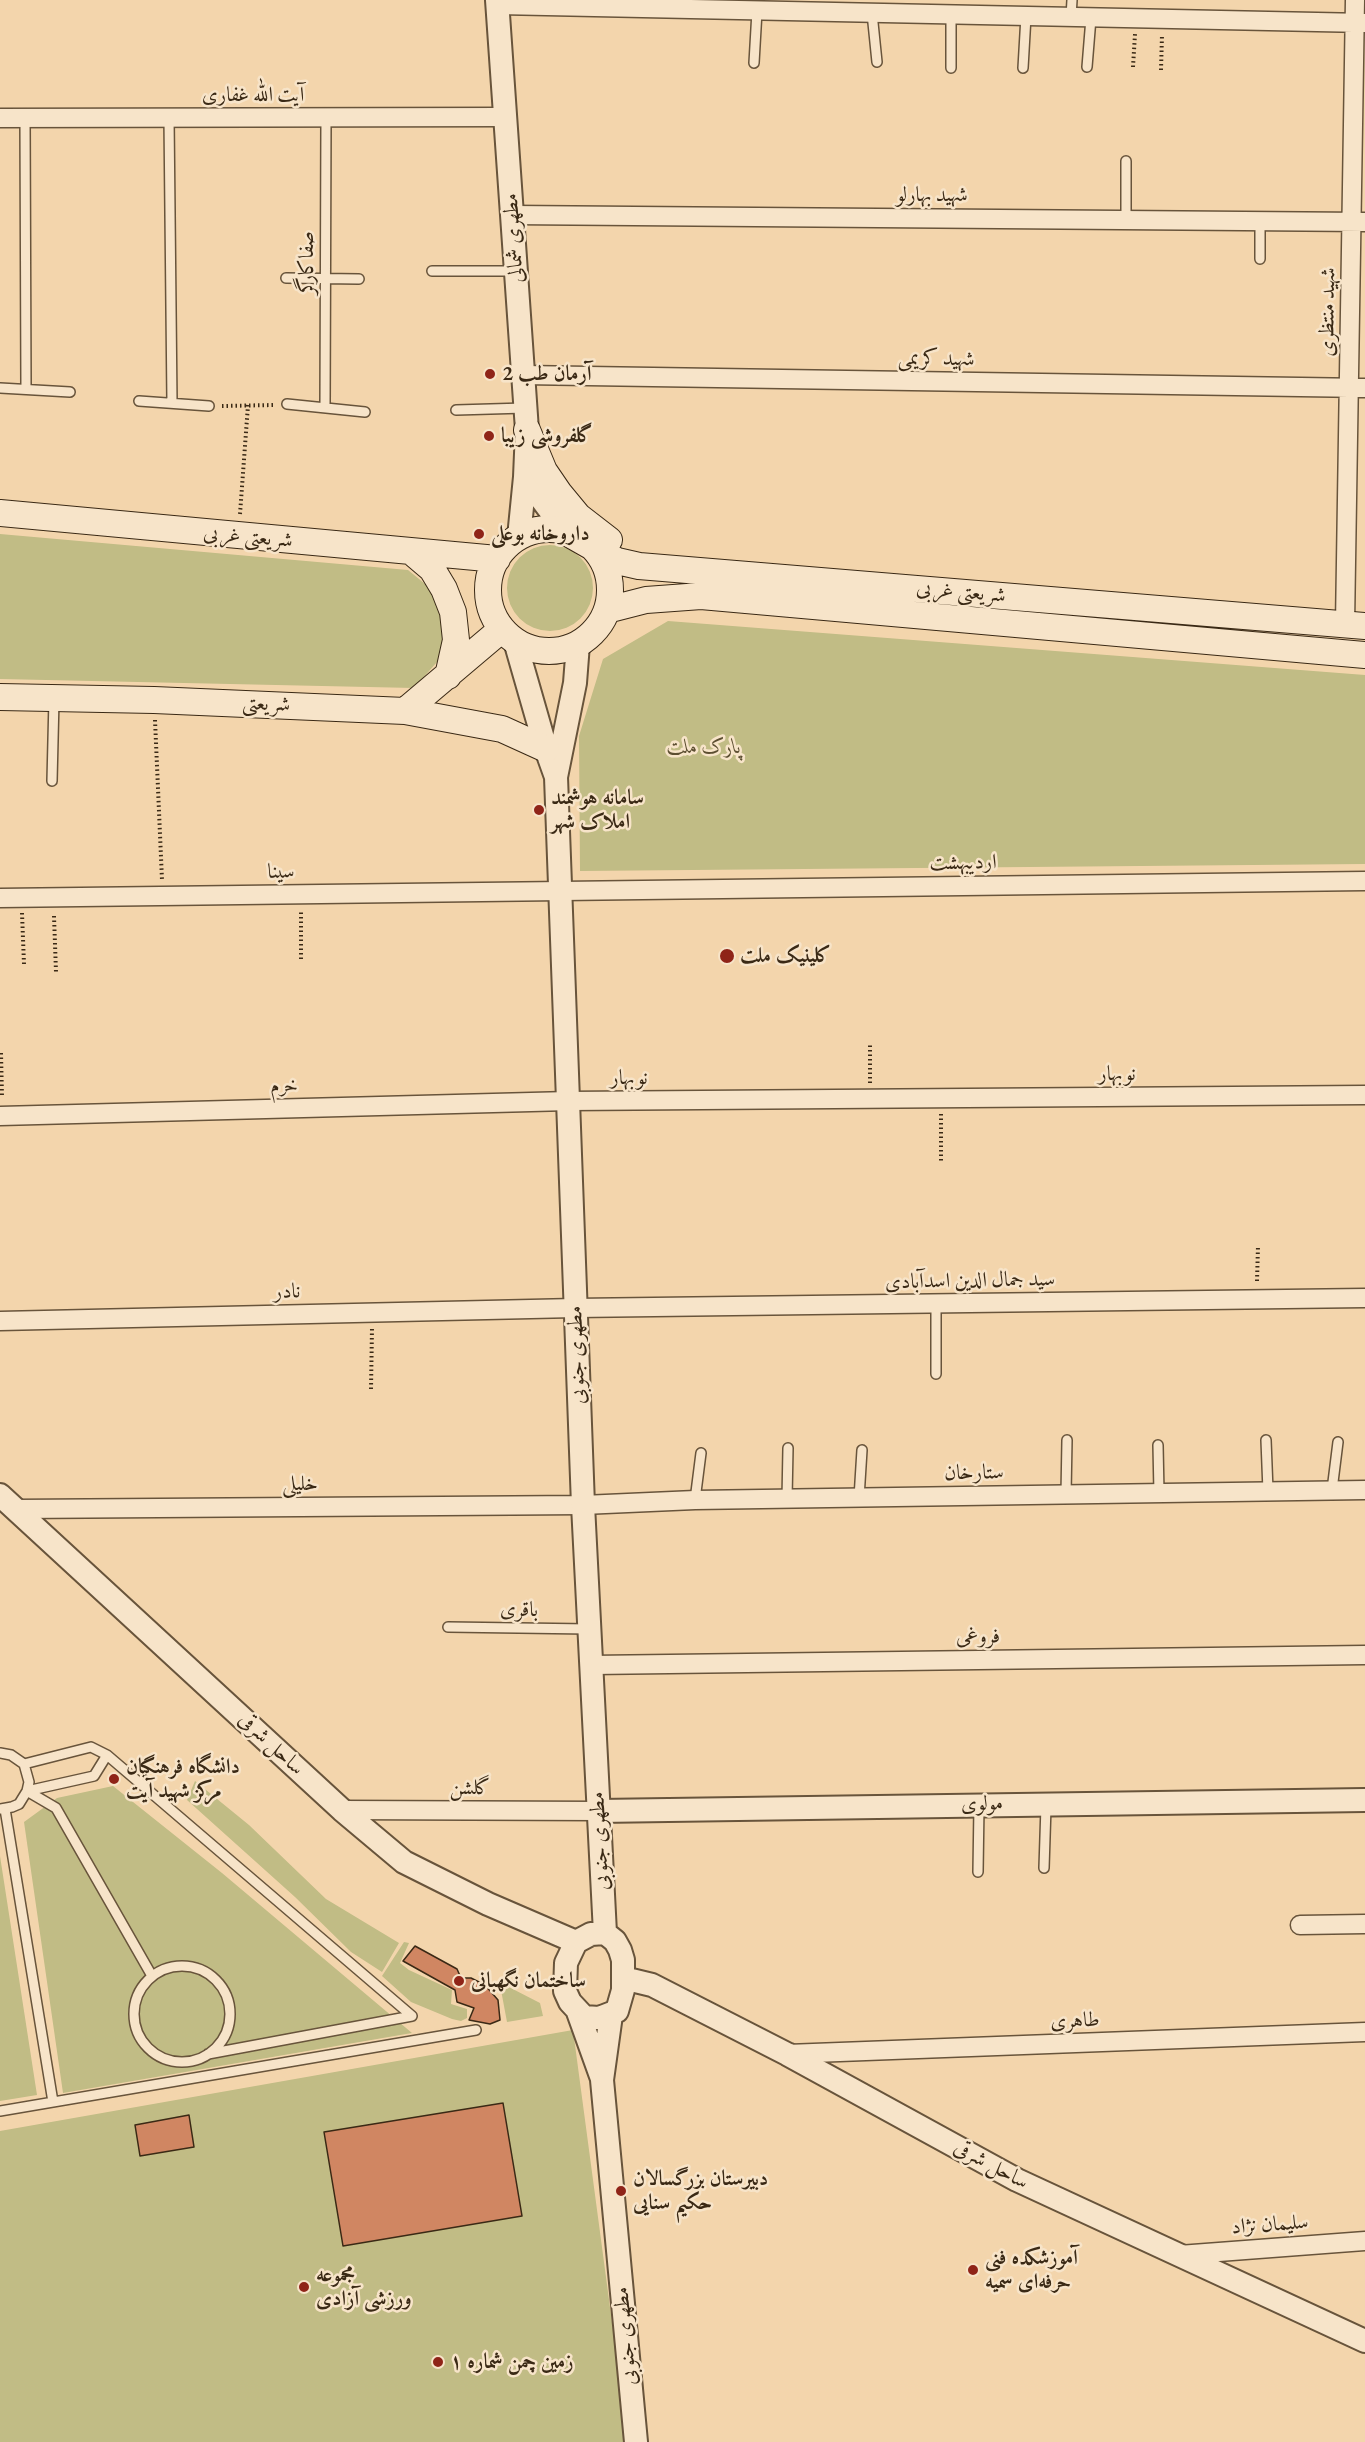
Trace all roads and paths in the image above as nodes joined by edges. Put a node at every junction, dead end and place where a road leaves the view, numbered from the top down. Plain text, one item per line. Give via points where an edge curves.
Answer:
1 (1355, 0) edge
2 (498, 3) edge
3 (1072, 8) edge
4 (757, 10) junction
5 (872, 13) junction
6 (951, 14) junction
7 (1026, 16) junction
8 (1091, 18) junction
9 (1137, 18) junction
10 (1163, 19) junction
11 (1360, 23) edge
12 (877, 62) dead end
13 (754, 63) dead end
14 (1087, 67) dead end
15 (1133, 67) dead end
16 (1023, 68) dead end
17 (951, 69) dead end
18 (1161, 70) dead end
19 (326, 117) junction
20 (505, 117) junction
21 (0, 118) edge
22 (25, 118) junction
23 (169, 118) junction
24 (1125, 161) dead end
25 (512, 214) junction
26 (1126, 220) junction
27 (1260, 221) junction
28 (1358, 222) edge
29 (1260, 259) dead end
30 (432, 271) dead end
31 (516, 271) junction
32 (286, 278) dead end
33 (325, 279) junction
34 (359, 279) dead end
35 (523, 375) junction
36 (0, 388) edge
37 (1357, 388) edge
38 (26, 389) junction
39 (70, 392) dead end
40 (139, 400) dead end
41 (172, 403) junction
42 (287, 404) joint
43 (248, 405) junction
44 (208, 406) joint
45 (325, 408) junction
46 (456, 410) dead end
47 (365, 412) dead end
48 (526, 419) junction
49 (525, 477) junction
50 (0, 513) edge
51 (566, 532) junction
52 (239, 536) junction
53 (519, 537) junction
54 (592, 546) junction
55 (412, 552) junction
56 (497, 559) junction
57 (639, 566) junction
58 (607, 610) junction
59 (1355, 625) edge
60 (509, 635) junction
61 (578, 644) junction
62 (1365, 655) edge
63 (448, 676) junction
64 (0, 697) edge
65 (54, 698) junction
66 (154, 700) junction
67 (405, 711) junction
68 (546, 749) junction
69 (556, 777) junction
70 (52, 781) dead end
71 (1365, 880) edge
72 (562, 890) junction
73 (302, 894) junction
74 (163, 896) junction
75 (54, 897) junction
76 (0, 898) edge
77 (22, 898) junction
78 (301, 959) dead end
79 (24, 964) dead end
80 (56, 972) dead end
81 (870, 1044) dead end
82 (1, 1053) edge
83 (1365, 1095) edge
84 (941, 1098) junction
85 (870, 1099) junction
86 (568, 1101) junction
87 (2, 1116) edge
88 (941, 1161) dead end
89 (1258, 1245) dead end
90 (1365, 1298) edge
91 (1257, 1300) junction
92 (936, 1304) junction
93 (575, 1308) junction
94 (372, 1312) junction
95 (0, 1321) edge
96 (936, 1374) dead end
97 (372, 1389) dead end
98 (1067, 1440) dead end
99 (1266, 1440) dead end
100 (1338, 1442) dead end
101 (1158, 1445) dead end
102 (788, 1448) dead end
103 (862, 1450) dead end
104 (701, 1453) dead end
105 (1365, 1490) edge
106 (1268, 1491) junction
107 (1332, 1491) junction
108 (1158, 1493) junction
109 (1066, 1494) junction
110 (859, 1498) junction
111 (787, 1499) junction
112 (695, 1500) junction
113 (8, 1502) edge
114 (583, 1505) junction
115 (448, 1627) dead end
116 (589, 1629) junction
117 (1365, 1655) edge
118 (592, 1665) junction
119 (0, 1754) edge
120 (107, 1755) junction
121 (24, 1764) junction
122 (27, 1791) junction
123 (1365, 1800) edge
124 (1046, 1803) junction
125 (979, 1804) junction
126 (3, 1809) edge
127 (342, 1810) junction
128 (598, 1811) junction
129 (1044, 1868) dead end
130 (978, 1872) dead end
131 (1365, 1924) edge
132 (1299, 1925) dead end
133 (605, 1933) junction
134 (576, 1942) junction
135 (152, 1976) junction
136 (623, 1978) junction
137 (578, 2012) junction
138 (610, 2015) junction
139 (476, 2030) dead end
140 (1365, 2032) edge
141 (208, 2054) junction
142 (787, 2054) junction
143 (602, 2080) junction
144 (53, 2102) junction
145 (0, 2111) edge
146 (1365, 2241) edge
147 (1179, 2255) junction
148 (1365, 2341) edge
149 (636, 2442) edge

1 - 11 street, شهید منتظری
2 - 4 street
2 - 20 street, مطهری شمالی
3 - 7 street
3 - 8 street
4 - 5 street
4 - 13 lane
5 - 6 street
5 - 12 lane
6 - 7 street
6 - 17 lane
7 - 16 lane
8 - 9 street
8 - 14 lane
9 - 10 street
9 - 15 path
10 - 11 street
10 - 18 path
11 - 28 street, شهید منتظری
19 - 20 street, آیت الله غفاری
19 - 23 street, آیت الله غفاری
19 - 33 lane, صفاکارگر
20 - 25 street, مطهری شمالی
21 - 22 street, آیت الله غفاری
22 - 23 street, آیت الله غفاری
22 - 38 lane
23 - 41 lane
24 - 26 lane
25 - 26 street, شهید بهارلو
25 - 31 street, مطهری شمالی
26 - 27 street, شهید بهارلو
27 - 28 street, شهید بهارلو
27 - 29 lane
28 - 37 street, شهید منتظری
30 - 31 lane
31 - 35 street, مطهری شمالی
32 - 33 lane
33 - 34 lane
33 - 45 lane, صفاکارگر
35 - 37 street, شهید کریمی
35 - 48 street, مطهری شمالی
36 - 38 lane
37 - 59 street, شهید منتظری
38 - 39 lane
40 - 41 lane
41 - 44 lane
42 - 43 path
42 - 45 lane
43 - 44 path
43 - 52 path
45 - 47 lane
46 - 48 lane
48 - 49 street, مطهری شمالی
48 - 57 main road via 544,471 559,493 578,516
49 - 51 street
49 - 53 street, مطهری شمالی
50 - 52 main road, شریعتی غربی
51 - 53 main road via 550,529
51 - 54 main road, شریعتی غربی
52 - 55 main road, شریعتی غربی
53 - 56 main road
54 - 57 main road, شریعتی غربی via 617,561
54 - 58 main road via 609,576
55 - 56 main road, شریعتی غربی
55 - 63 main road via 432,569 453,612 456,640
56 - 60 main road via 488,595 492,613
57 - 59 main road, شریعتی غربی
58 - 61 main road via 600,624
58 - 62 main road, شریعتی غربی via 646,600 701,596
60 - 61 main road via 532,649 564,650
60 - 63 main road
60 - 68 street
61 - 69 street via 575,683
63 - 67 main road
64 - 65 main road, شریعتی
65 - 66 main road, شریعتی
65 - 70 lane
66 - 67 main road, شریعتی
66 - 74 path
67 - 68 main road, شریعتی via 502,729
68 - 69 street
69 - 72 street, مطهری جنوبی
71 - 72 street, اردیبهشت
72 - 73 street, سینا
72 - 86 street, مطهری جنوبی
73 - 74 street, سینا
73 - 78 path
74 - 75 street, سینا
75 - 77 street, سینا
75 - 80 path
76 - 77 street, سینا
77 - 79 path
81 - 85 path
82 - 87 path
83 - 84 street, نوبهار
84 - 85 street, نوبهار
84 - 88 path
85 - 86 street, نوبهار
86 - 87 street, خرم
86 - 93 street, مطهری جنوبی
89 - 91 path
90 - 91 street, سید جمال الدین اسدآبادی
91 - 92 street, سید جمال الدین اسدآبادی
92 - 93 street, سید جمال الدین اسدآبادی
92 - 96 lane
93 - 94 street, نادر
93 - 114 street, مطهری جنوبی
94 - 95 street, نادر
94 - 97 path
98 - 109 lane
99 - 106 lane
100 - 107 lane
101 - 108 lane
102 - 111 lane
103 - 110 lane
104 - 112 lane
105 - 107 street, ستارخان
106 - 107 street, ستارخان
106 - 108 street, ستارخان
108 - 109 street, ستارخان
109 - 110 street, ستارخان
110 - 111 street, ستارخان
111 - 112 street, ستارخان
112 - 114 street, ستارخان
113 - 114 street, خلیلی
113 - 127 street, ساحل شرقی
114 - 116 street, مطهری جنوبی
115 - 116 lane, باقری
116 - 118 street, مطهری جنوبی
117 - 118 street, فروغی
118 - 128 street, مطهری جنوبی
119 - 121 lane via 11,1755
120 - 121 lane via 91,1747
120 - 122 lane via 94,1776
120 - 141 lane via 412,2016
121 - 122 lane
122 - 126 lane via 19,1804
122 - 135 lane via 56,1808
123 - 124 street, مولوی
124 - 125 street, مولوی
124 - 129 lane
125 - 128 street, مولوی
125 - 130 lane
126 - 144 lane
127 - 128 street, گلشن
127 - 134 street, ساحل شرقی via 404,1863
128 - 133 street, مطهری جنوبی
131 - 132 street
133 - 134 street via 591,1934
133 - 136 street via 615,1941 624,1960
134 - 137 street via 566,1963 565,1991
135 - 141 lane via 135,2003 138,2035 148,2048 177,2062
135 - 141 lane via 166,1968 189,1967 210,1975 221,1986 230,2015 227,2030
136 - 138 street via 617,2011
136 - 142 street, ساحل شرقی via 652,1985
137 - 138 street via 584,2017
137 - 143 street
138 - 143 street, مطهری جنوبی
139 - 144 lane
140 - 142 street, طاهری
142 - 147 street, ساحل شرقی via 1017,2180
143 - 149 street, مطهری جنوبی
144 - 145 lane
146 - 147 street, سلیمان نژاد
147 - 148 street, ساحل شرقی

